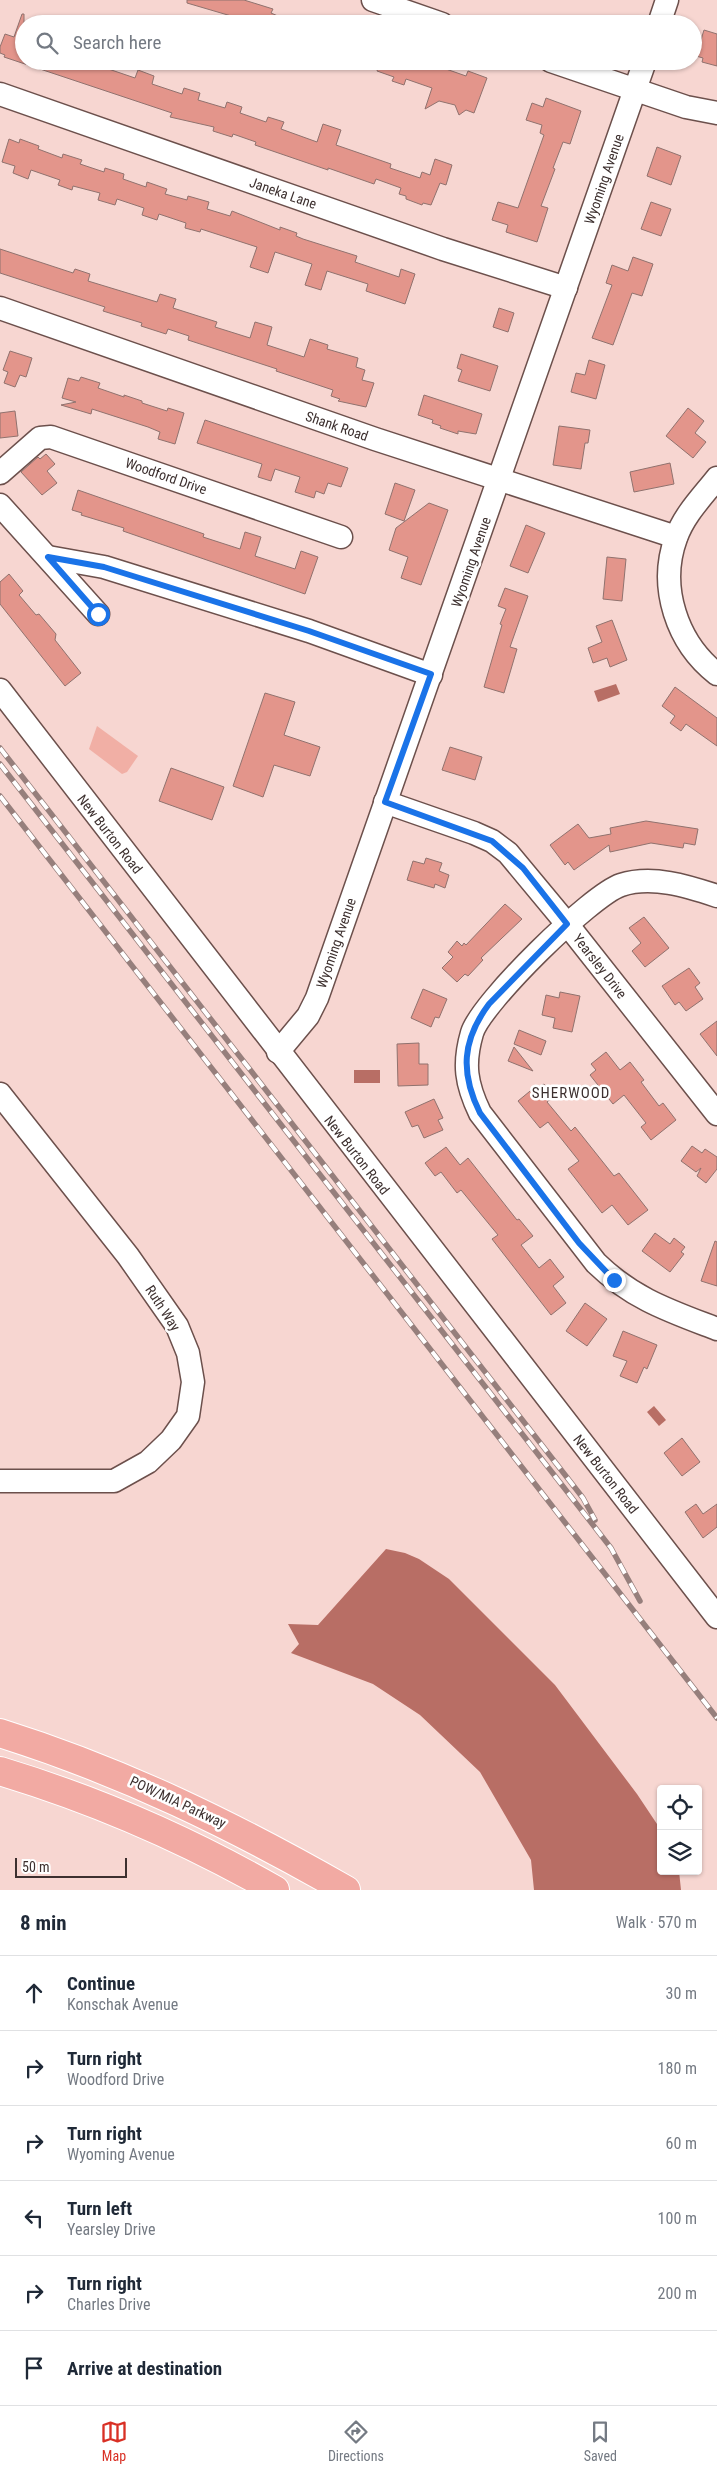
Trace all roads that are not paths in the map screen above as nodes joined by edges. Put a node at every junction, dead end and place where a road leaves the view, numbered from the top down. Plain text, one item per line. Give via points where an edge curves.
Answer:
1 (373, 0) edge
2 (667, 0) edge
3 (416, 15) edge
4 (662, 15) edge
5 (577, 70) edge
6 (643, 70) edge
7 (635, 90) junction
8 (0, 94) edge
9 (717, 113) edge
10 (566, 288) junction
11 (0, 308) edge
12 (0, 473) edge
13 (717, 478) edge
14 (500, 480) junction
15 (0, 505) edge
16 (341, 536) dead end
17 (676, 537) junction
18 (48, 557) junction
19 (98, 614) dead end
20 (431, 674) junction
21 (717, 674) edge
22 (0, 690) edge
23 (385, 802) junction
24 (717, 896) edge
25 (567, 924) junction
26 (278, 1052) junction
27 (0, 1094) edge
28 (717, 1114) edge
29 (717, 1329) edge
30 (0, 1481) edge
31 (715, 1612) edge
32 (0, 1734) edge
33 (0, 1771) edge
34 (275, 1890) edge
35 (346, 1890) edge

1 - 3 street
2 - 4 street
5 - 7 street
6 - 7 street, Wyoming Avenue
7 - 9 street via 686,107
7 - 10 street, Wyoming Avenue
8 - 10 street, Janeka Lane via 443,249
10 - 14 street, Wyoming Avenue
11 - 14 street, Shank Road
12 - 16 street, Woodford Drive via 40,438 51,437
13 - 17 street via 686,517
14 - 17 street, Shank Road
14 - 20 street, Wyoming Avenue
15 - 18 street
17 - 21 street via 670,558 671,601 679,628 695,655
18 - 19 street
18 - 20 street via 104,567 309,631
20 - 23 street, Wyoming Avenue
22 - 26 street, New Burton Road
23 - 25 street, Yearsley Drive via 492,841 523,868
23 - 26 street, Wyoming Avenue via 317,998 308,1016
24 - 25 street via 665,882 636,881 599,897
25 - 28 street, Yearsley Drive
25 - 29 street via 479,1017 468,1053 466,1074 470,1092 480,1113 596,1263 614,1280 655,1306
26 - 31 street, New Burton Road
27 - 30 street, Ruth Way via 128,1256 177,1326 188,1353 192,1382 188,1416 171,1440 148,1462 114,1481
32 - 35 main road, POW/MIA Parkway via 120,1776 208,1814
33 - 34 main road via 52,1787 158,1829

